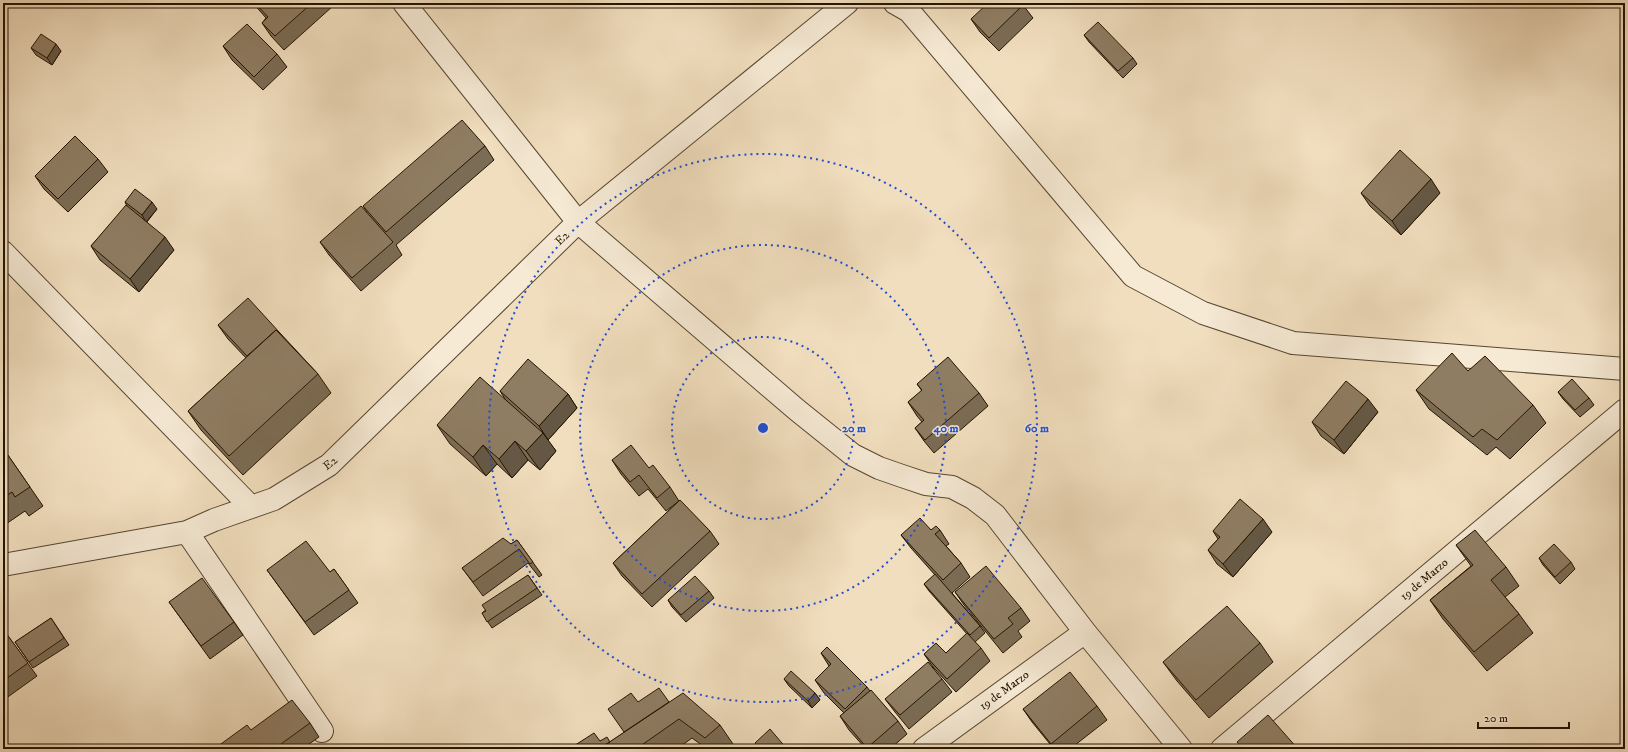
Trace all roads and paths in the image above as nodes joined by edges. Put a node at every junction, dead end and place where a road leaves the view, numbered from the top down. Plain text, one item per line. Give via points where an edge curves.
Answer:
1 (404, 3) edge
2 (847, 3) edge
3 (895, 3) edge
4 (578, 222) junction
5 (3, 252) edge
6 (1625, 369) edge
7 (1625, 410) edge
8 (251, 507) junction
9 (187, 532) junction
10 (3, 565) edge
11 (1085, 632) junction
12 (322, 731) dead end
13 (924, 749) edge
14 (1181, 749) edge
15 (1222, 749) edge

1 - 4 street
2 - 4 street, E2
3 - 6 street via 909,11 1133,276 1203,312 1293,343
4 - 8 street, E2 via 329,465 274,499
4 - 11 street via 853,455 879,468 926,484 952,487 973,498 995,515
5 - 8 street
7 - 15 street, 19 de Marzo
8 - 9 street, E2
9 - 10 street, E2
9 - 12 street
11 - 13 street, 19 de Marzo
11 - 14 street

